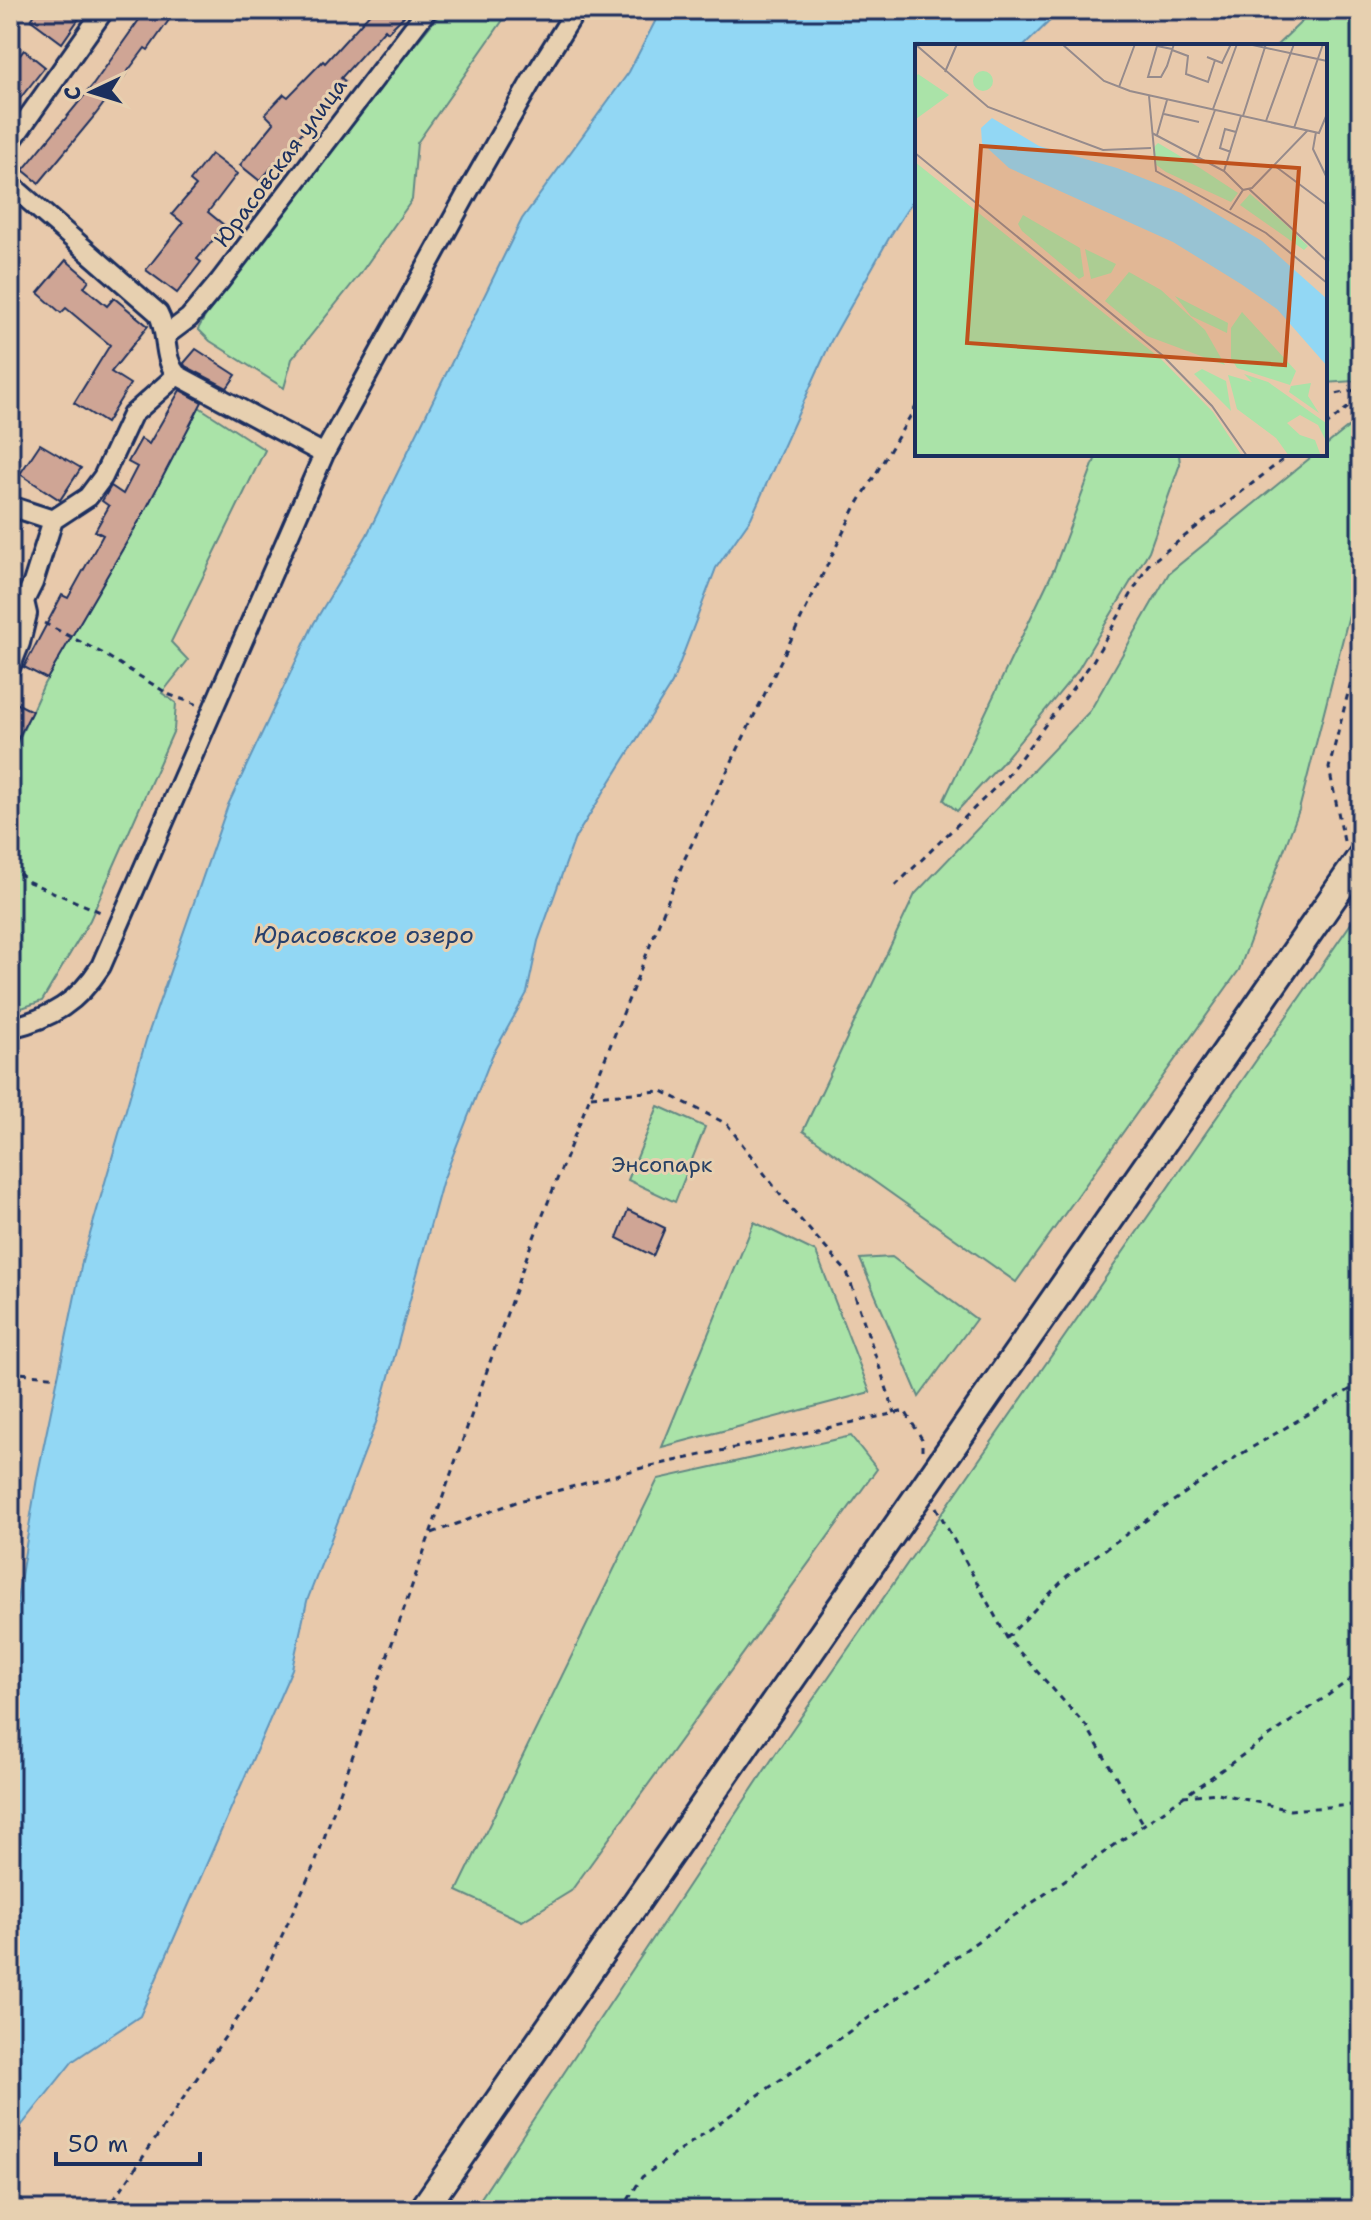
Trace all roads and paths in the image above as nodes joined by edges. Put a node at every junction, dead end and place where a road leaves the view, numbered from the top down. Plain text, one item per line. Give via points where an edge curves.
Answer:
1 (104, 10) edge
2 (427, 10) edge
3 (576, 10) edge
4 (10, 143) edge
5 (10, 184) edge
6 (165, 336) junction
7 (177, 375) junction
8 (1361, 389) edge
9 (1327, 396) edge
10 (1361, 397) edge
11 (915, 408) edge
12 (1327, 424) edge
13 (324, 454) junction
14 (1287, 456) edge
15 (10, 506) edge
16 (53, 520) junction
17 (27, 614) junction
18 (1361, 642) edge
19 (10, 668) edge
20 (211, 709) junction
21 (10, 865) edge
22 (1356, 865) edge
23 (895, 886) dead end
24 (121, 920) junction
25 (10, 1028) edge
26 (591, 1096) junction
27 (10, 1372) edge
28 (58, 1377) dead end
29 (1361, 1383) edge
30 (895, 1413) junction
31 (924, 1486) junction
32 (432, 1533) junction
33 (1007, 1638) junction
34 (1361, 1672) edge
35 (1180, 1796) junction
36 (1361, 1808) edge
37 (1143, 1823) junction
38 (107, 2210) edge
39 (423, 2210) edge
40 (622, 2210) edge

1 - 4 street
2 - 6 street, Юрасовская улица via 220,281 189,318
3 - 13 street via 465,197
5 - 6 street via 158,313
6 - 7 street via 169,366
7 - 13 street
7 - 16 street via 132,415 88,497
8 - 9 path
10 - 12 path
11 - 26 path via 854,510 684,860
13 - 20 street
14 - 23 path via 1148,565 1093,661 1007,776
15 - 16 street
16 - 17 street via 24,601
17 - 19 street
17 - 20 path via 170,695
18 - 22 path via 1329,768
20 - 24 street
21 - 24 path via 29,882
22 - 31 main road
24 - 25 street via 86,989 66,1006
26 - 30 path via 662,1091 727,1124 847,1272
26 - 32 path via 529,1250
27 - 28 path
29 - 33 path via 1236,1457 1067,1576
30 - 31 path via 905,1411 922,1439
30 - 32 path via 642,1468 519,1501
31 - 33 path
31 - 39 main road
32 - 38 path via 316,1861 257,1990
33 - 37 path via 1087,1727
34 - 35 path
35 - 36 path via 1218,1793 1290,1810
35 - 37 path
37 - 40 path via 642,2177

